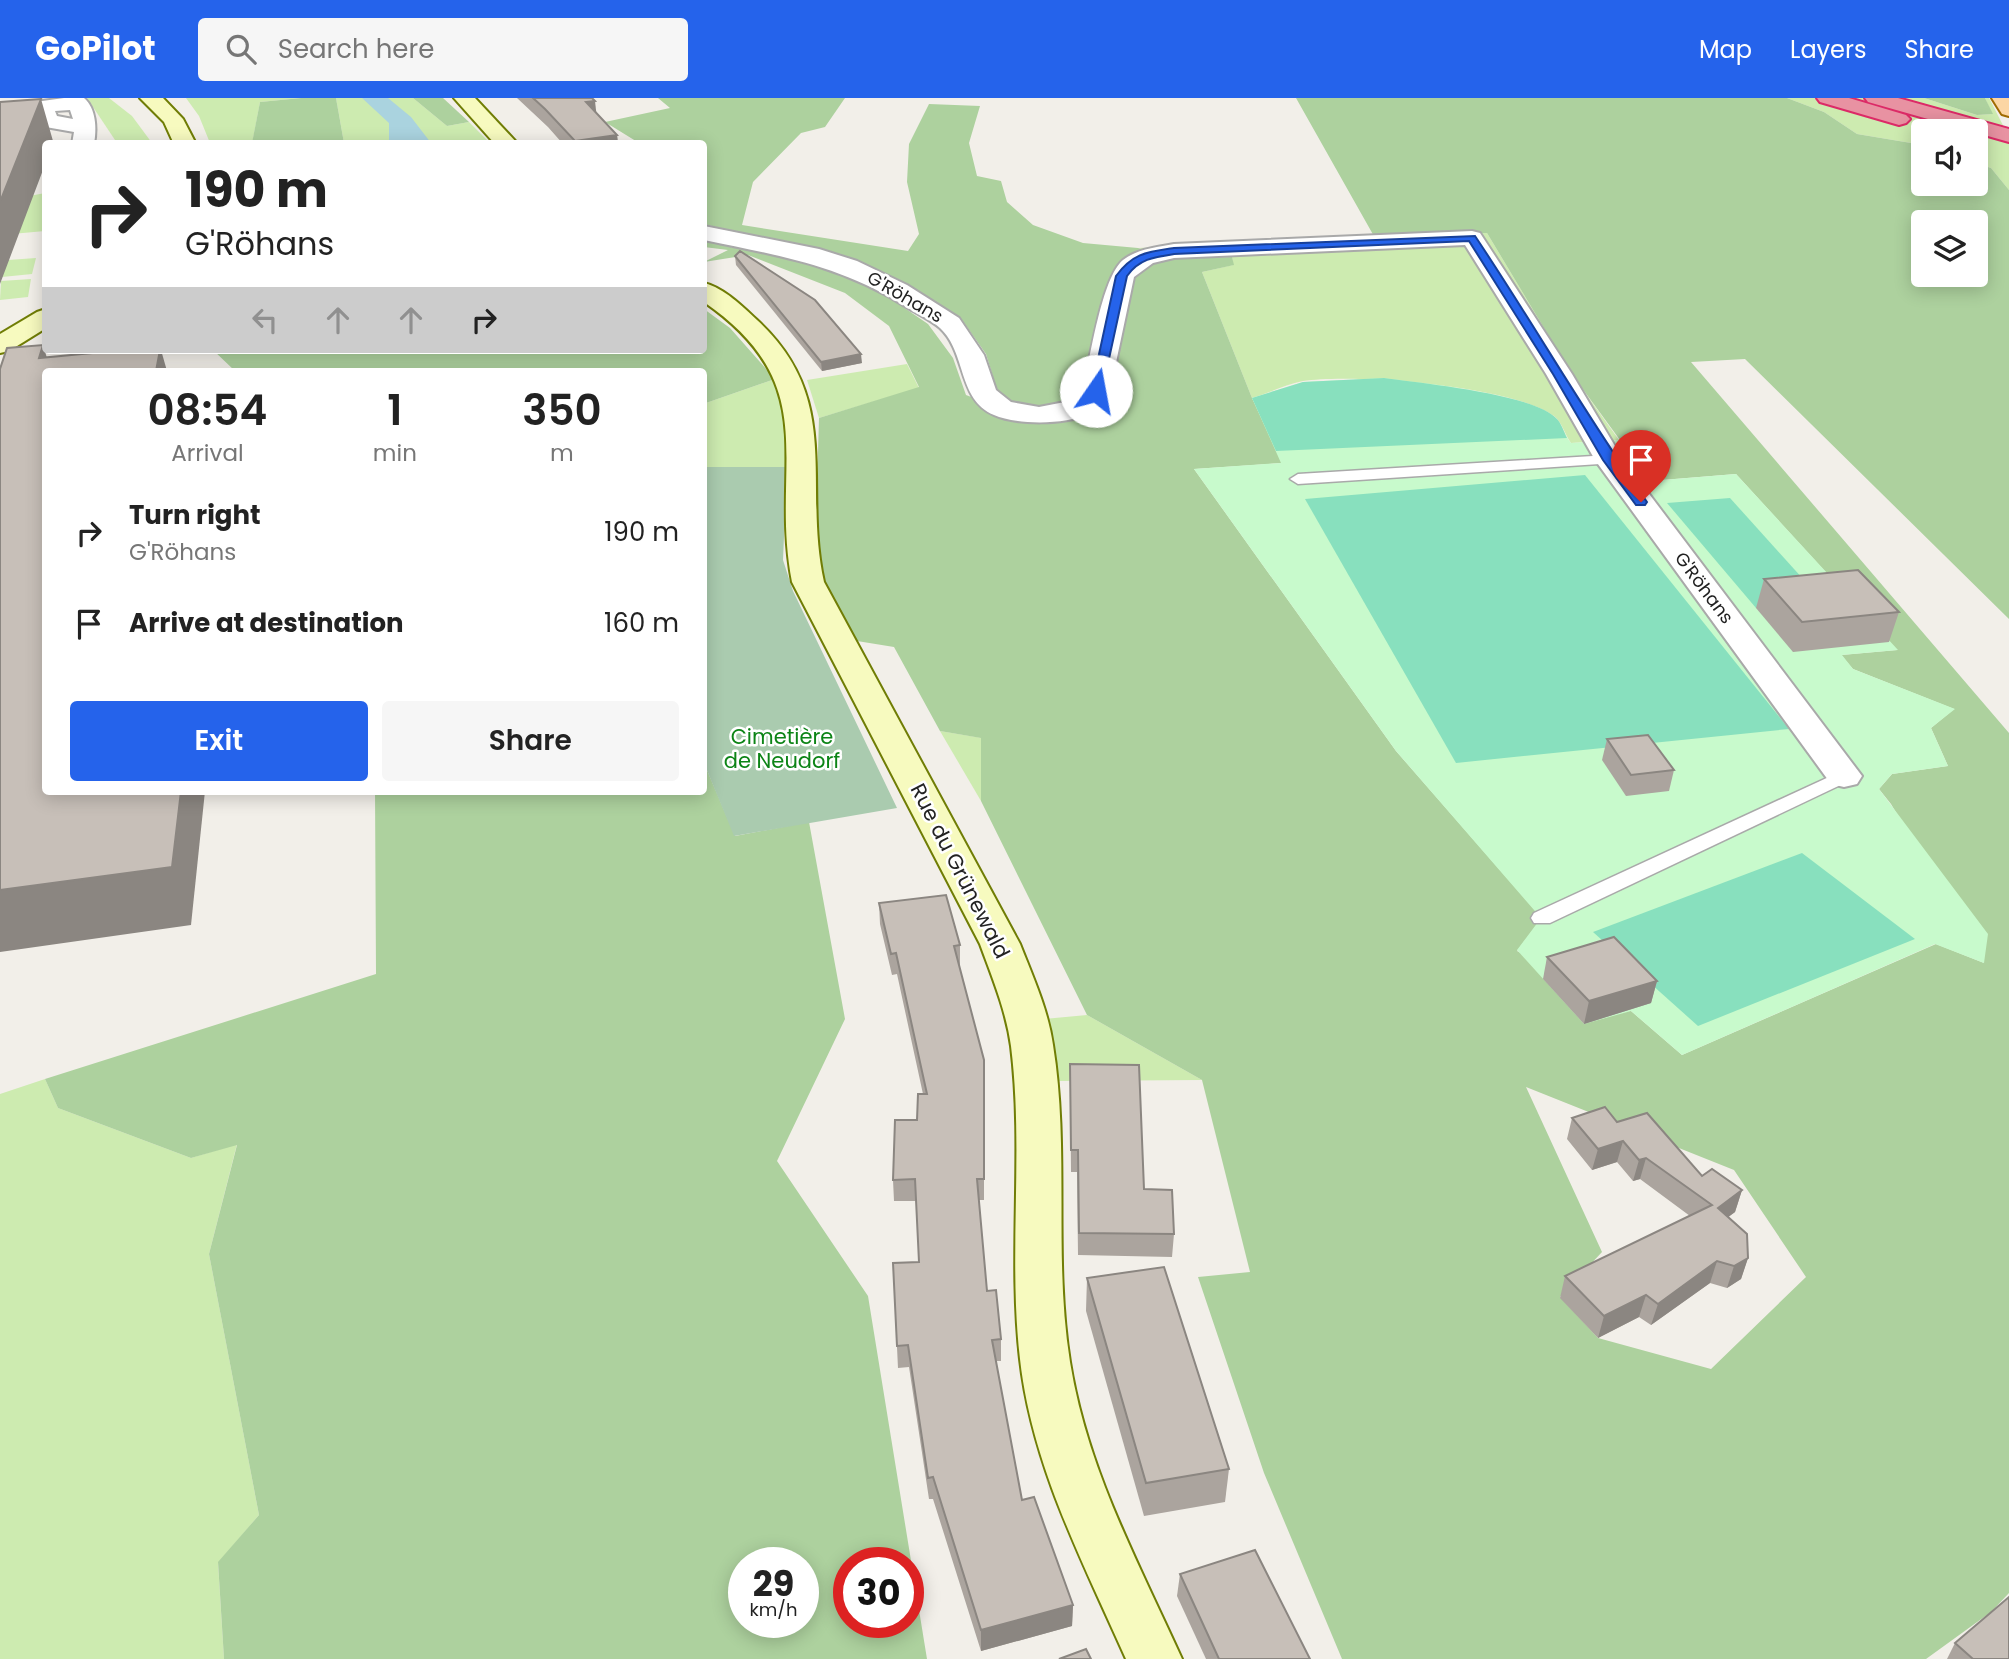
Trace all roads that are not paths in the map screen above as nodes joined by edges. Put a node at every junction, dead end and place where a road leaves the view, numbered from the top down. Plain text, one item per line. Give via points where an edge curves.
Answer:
1 (151, 98) edge
2 (464, 98) edge
3 (1827, 98) edge
4 (1875, 98) edge
5 (2002, 98) edge
6 (2009, 110) edge
7 (1911, 122) edge
8 (2009, 136) edge
9 (184, 140) edge
10 (503, 140) edge
11 (1988, 144) edge
12 (2009, 150) edge
13 (707, 234) edge
14 (707, 293) edge
15 (42, 319) edge
16 (0, 345) edge
17 (1609, 460) junction
18 (1298, 479) dead end
19 (1844, 776) joint
20 (1542, 918) dead end
21 (1154, 1659) edge

1 - 9 main road via 171,115
2 - 10 main road
3 - 7 highway
4 - 8 highway
5 - 6 main road
11 - 12 highway
13 - 17 street, G'Röhans via 810,254 898,290 950,323 971,355 983,394 1003,409 1038,415 1079,408 1096,391 1122,276 1130,264 1147,255 1472,238
14 - 21 main road, Rue du Grünewald via 748,325 789,379 800,421 800,555 808,582 1000,944 1017,991 1031,1041 1038,1094 1040,1307 1052,1404 1082,1500
15 - 16 main road
17 - 18 lane
17 - 19 street, G'Röhans
19 - 20 lane

